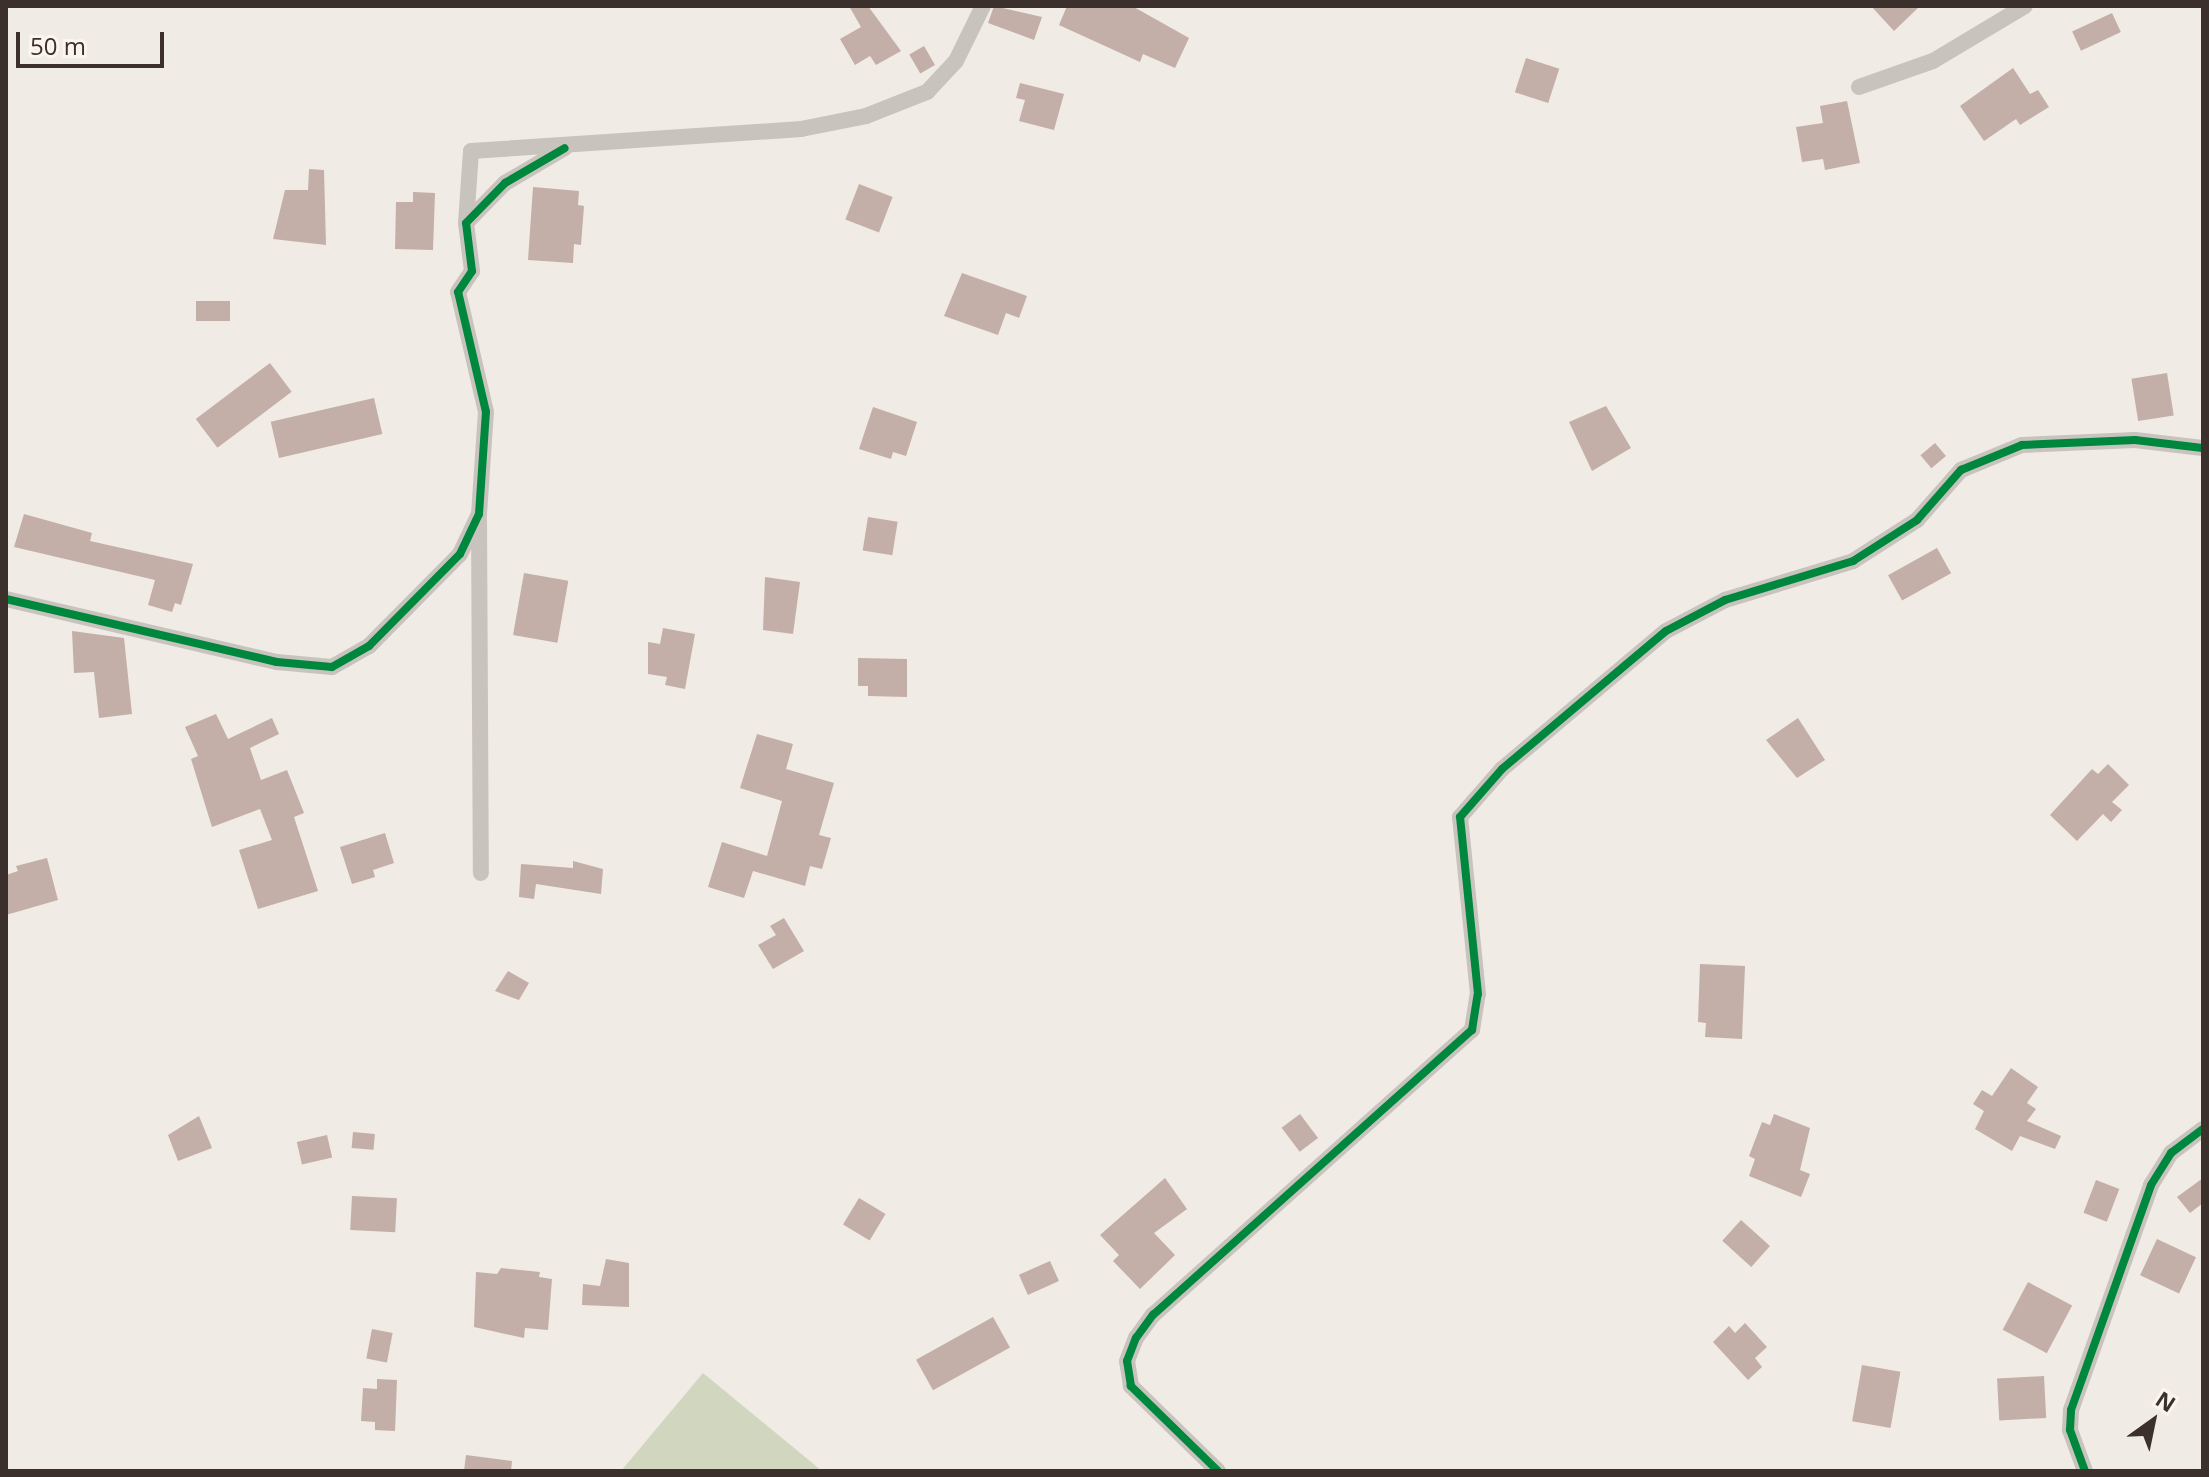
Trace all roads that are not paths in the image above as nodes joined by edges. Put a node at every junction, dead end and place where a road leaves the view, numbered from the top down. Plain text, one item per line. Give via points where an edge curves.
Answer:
1 (983, 6) edge
2 (2025, 6) edge
3 (1859, 87) dead end
4 (565, 148) junction
5 (466, 223) junction
6 (2203, 448) edge
7 (479, 514) junction
8 (6, 599) edge
9 (481, 873) dead end
10 (2203, 1129) edge
11 (1218, 1471) edge
12 (2085, 1471) edge

1 - 4 street via 956,61 927,92 866,116 801,129
2 - 3 street via 1933,61
4 - 5 street via 505,183
4 - 5 street via 471,151
5 - 7 street via 472,271 458,292 486,412
6 - 11 street via 2135,440 2022,445 1961,470 1917,520 1853,561 1725,600 1666,631 1502,769 1460,817 1478,994 1472,1030 1198,1274 1136,1338 1127,1361 1131,1386
7 - 8 street via 460,554 389,627 346,664 332,667 277,662
7 - 9 street
10 - 12 street via 2171,1153 2151,1185 2071,1410 2070,1430

